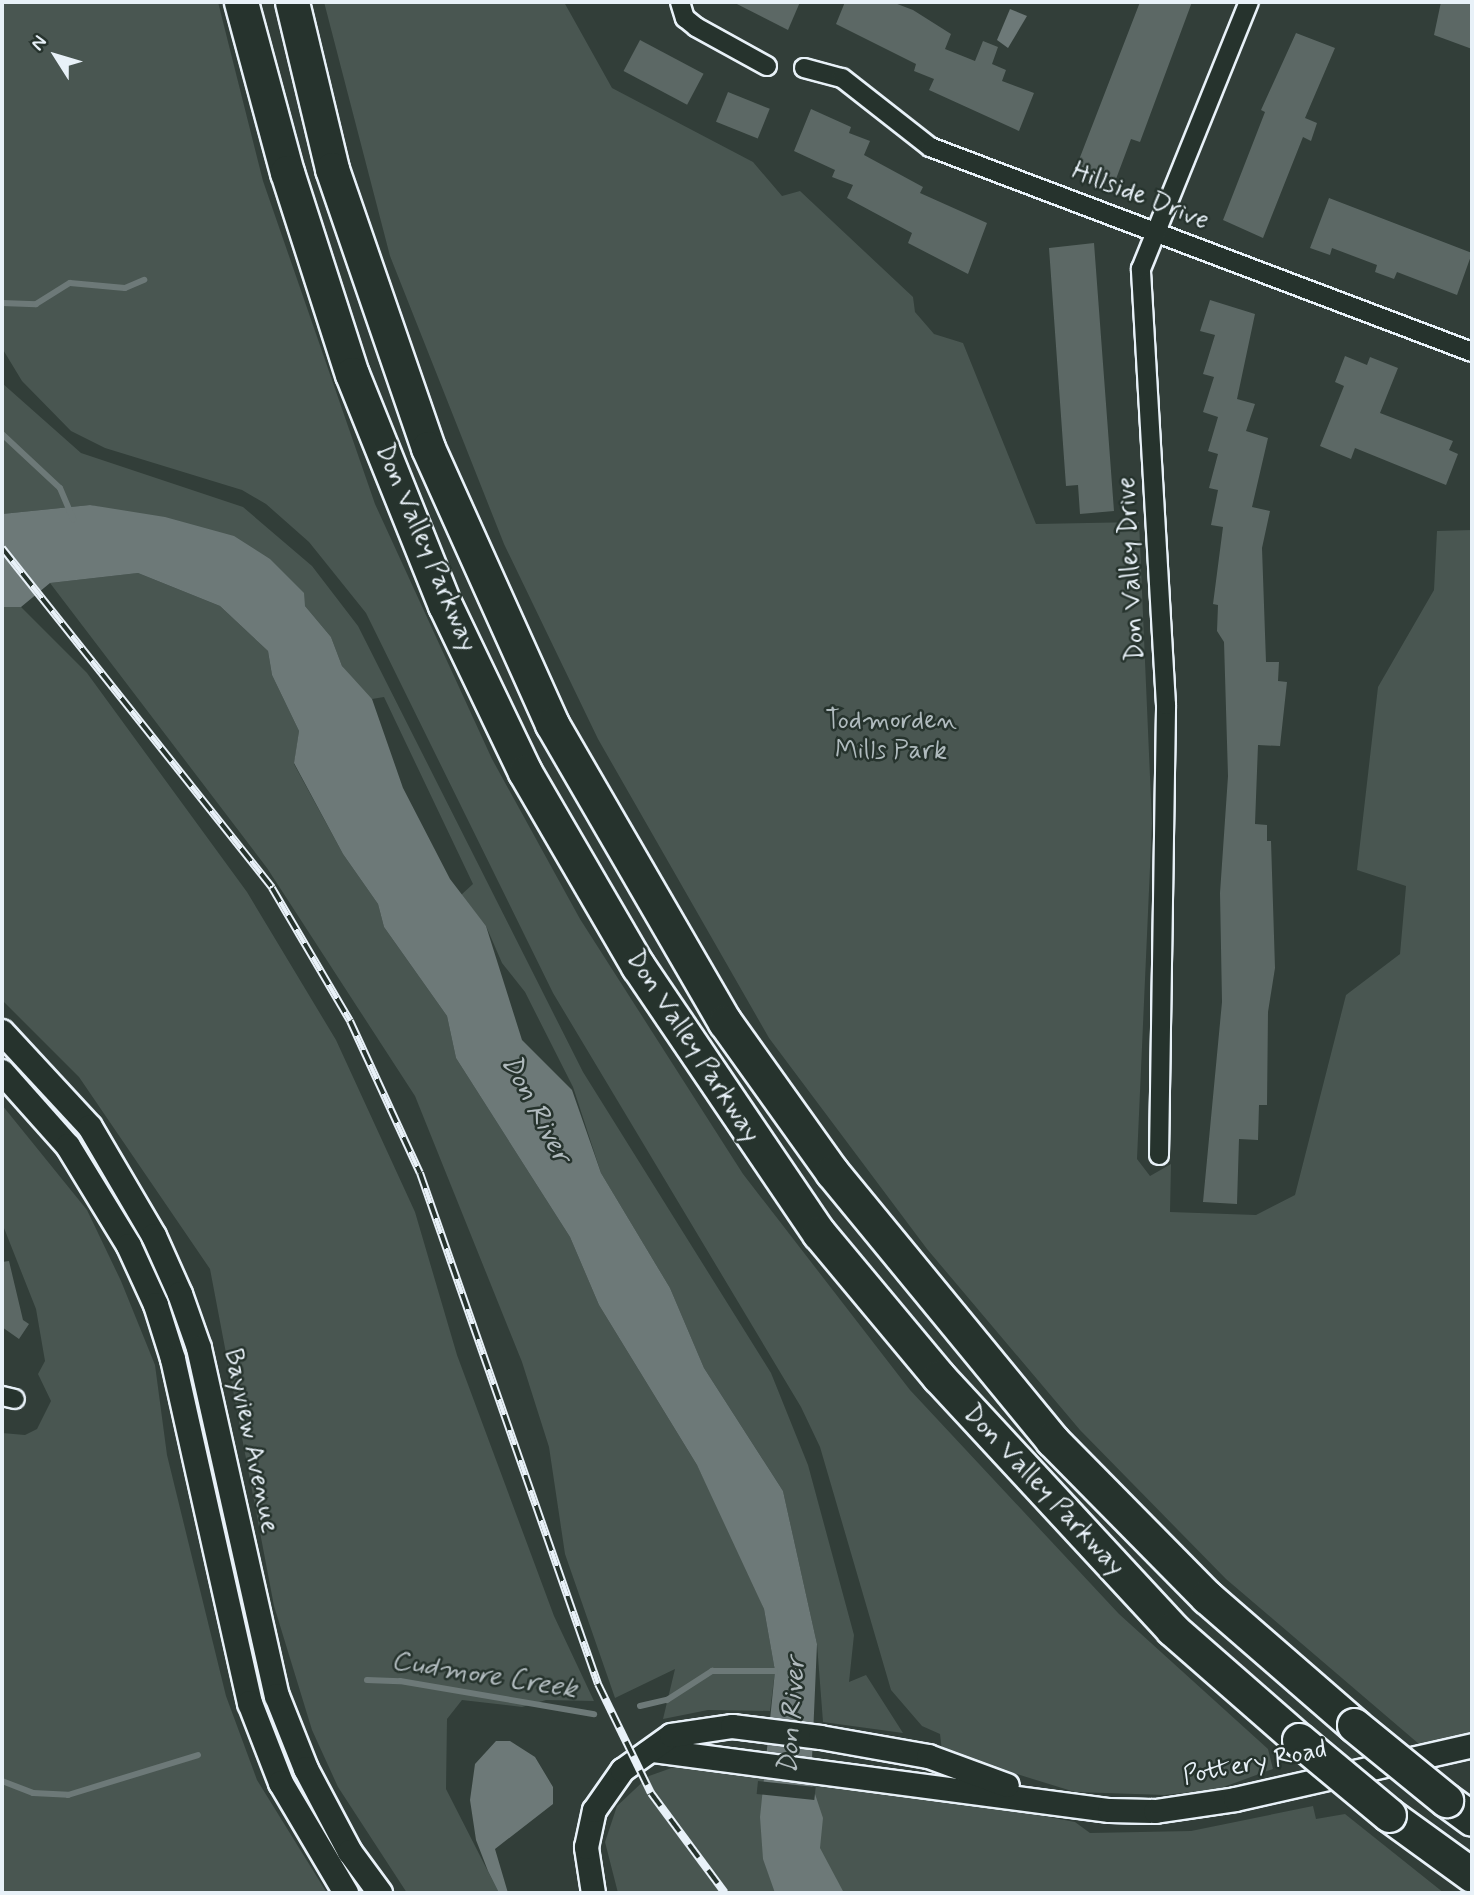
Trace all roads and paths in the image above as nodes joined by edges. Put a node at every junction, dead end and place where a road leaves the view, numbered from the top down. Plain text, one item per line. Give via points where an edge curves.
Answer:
1 (241, 2) edge
2 (292, 2) edge
3 (680, 2) edge
4 (1249, 2) edge
5 (767, 66) dead end
6 (804, 68) dead end
7 (1153, 230) junction
8 (1472, 352) edge
9 (2, 1032) edge
10 (2, 1072) edge
11 (1159, 1155) dead end
12 (1472, 1745) edge
13 (653, 1750) junction
14 (1046, 1800) junction
15 (1459, 1809) edge
16 (1472, 1875) edge
17 (346, 1893) edge
18 (380, 1893) edge
19 (593, 1893) edge

1 - 16 highway, Don Valley Parkway, bridge via 287,172 352,374 445,605 526,772 638,965 819,1233 939,1377 1172,1629 1389,1815
2 - 15 highway, Don Valley Parkway, bridge via 332,169 428,448 552,724 724,1022 832,1172 1052,1440 1207,1597
3 - 5 street via 696,27
4 - 7 street, Don Valley Drive
6 - 7 street, Hillside Drive via 842,78 930,147
7 - 8 street, Hillside Drive
7 - 11 street, Don Valley Drive via 1141,269 1167,705
9 - 18 main road, Bayview Avenue via 90,1127 154,1236 180,1294 199,1348 277,1696 318,1793 349,1852
10 - 17 main road via 68,1146 129,1246 156,1305 173,1359 250,1703 281,1783
12 - 14 street, Pottery Road via 1200,1805 1109,1810
13 - 14 street, Pottery Road
13 - 14 street, Pottery Road via 671,1735 732,1726 820,1737 928,1756
13 - 19 street, Pottery Road via 622,1770 594,1810 586,1847

